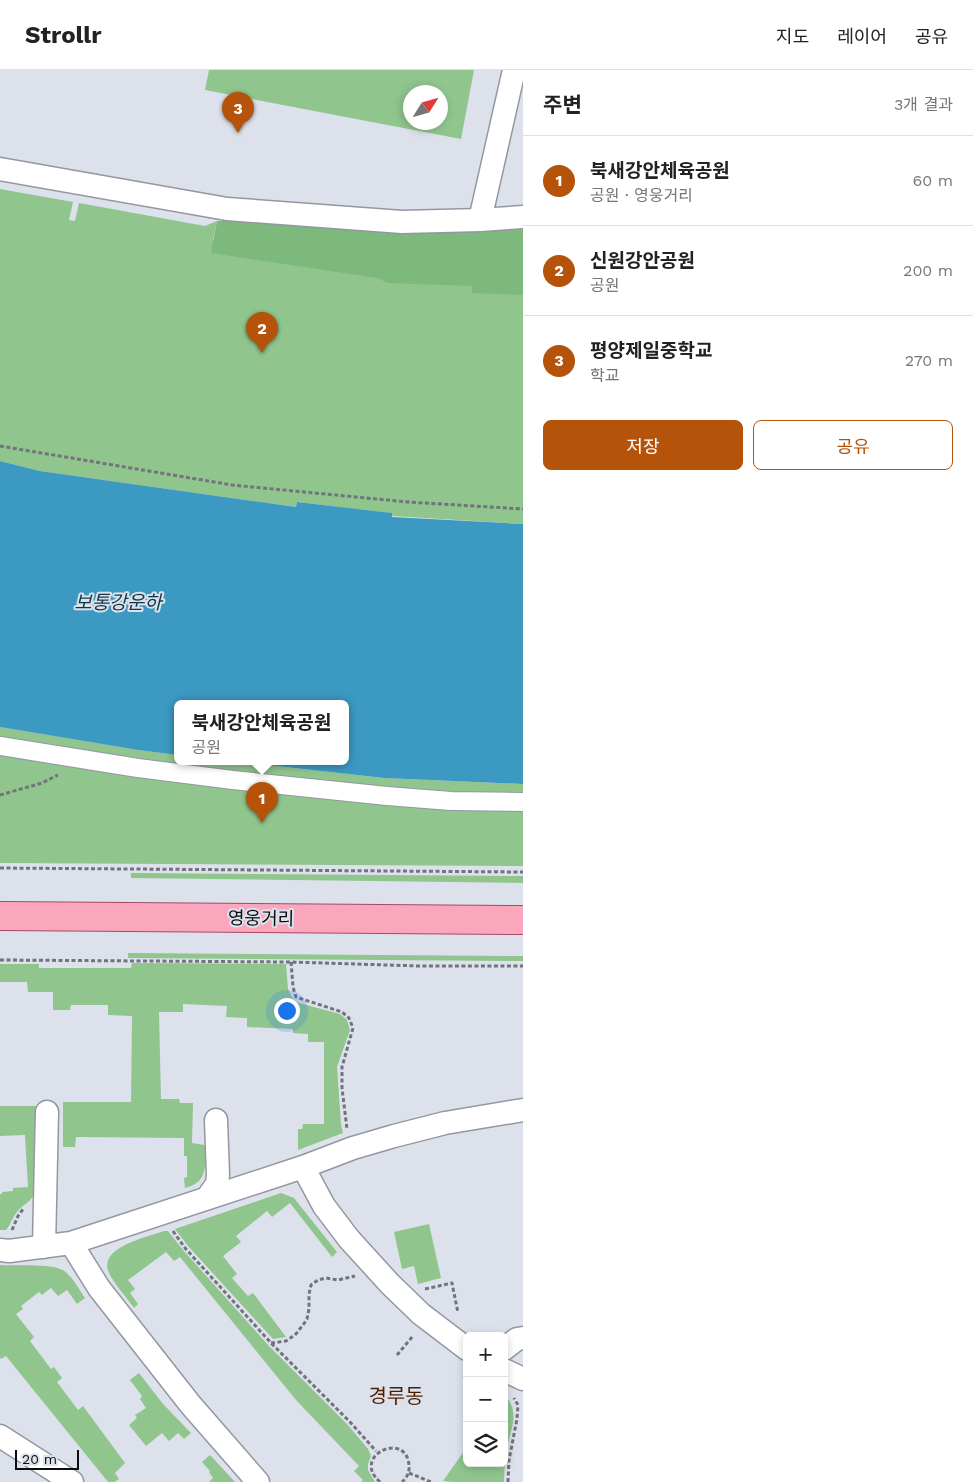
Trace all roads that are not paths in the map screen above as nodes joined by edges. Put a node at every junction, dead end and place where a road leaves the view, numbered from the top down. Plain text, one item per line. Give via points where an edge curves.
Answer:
1 (517, 73) edge
2 (0, 169) edge
3 (523, 217) edge
4 (480, 220) junction
5 (0, 746) edge
6 (523, 802) edge
7 (0, 916) edge
8 (523, 920) edge
9 (523, 1110) edge
10 (47, 1112) dead end
11 (216, 1120) dead end
12 (303, 1167) junction
13 (207, 1198) junction
14 (71, 1243) junction
15 (44, 1247) junction
16 (0, 1250) edge
17 (523, 1338) edge
18 (463, 1345) edge
19 (508, 1346) edge
20 (508, 1375) edge
21 (518, 1387) edge
22 (0, 1436) edge
23 (72, 1482) edge
24 (258, 1482) edge

1 - 4 street
2 - 4 street via 227,209 402,222
3 - 4 street
5 - 6 street via 214,778 386,796
7 - 8 main road, 영웅거리
9 - 12 street via 445,1123 353,1148
10 - 15 street
11 - 13 street via 217,1184
12 - 13 street
12 - 18 street via 324,1206 349,1239 421,1314
13 - 14 street
14 - 15 street
14 - 24 street via 110,1303 190,1404
15 - 16 street
17 - 19 street
20 - 21 street
22 - 23 street

